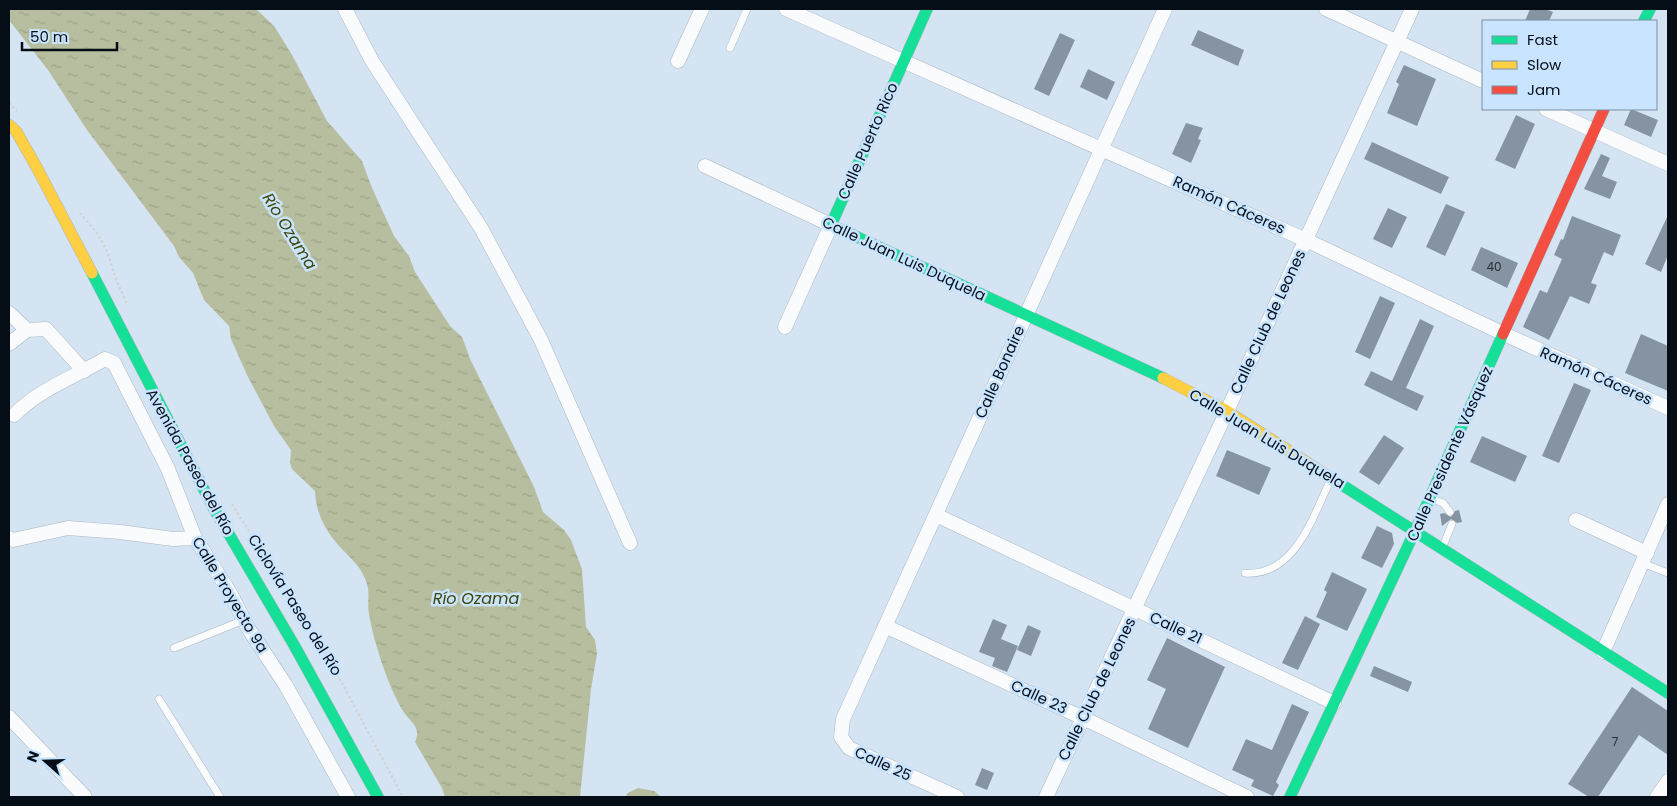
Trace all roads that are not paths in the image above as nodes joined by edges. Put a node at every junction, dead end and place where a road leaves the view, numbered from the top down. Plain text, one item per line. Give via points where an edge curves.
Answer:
1 (344, 9) edge
2 (702, 9) edge
3 (747, 9) edge
4 (786, 9) edge
5 (927, 9) edge
6 (1166, 9) edge
7 (1326, 9) edge
8 (1412, 9) edge
9 (1397, 42) junction
10 (730, 48) dead end
11 (678, 61) dead end
12 (904, 61) junction
13 (1482, 81) edge
14 (1548, 110) edge
15 (1604, 110) edge
16 (9, 125) edge
17 (1594, 130) junction
18 (1102, 148) junction
19 (1668, 164) edge
20 (705, 166) dead end
21 (831, 225) junction
22 (1306, 240) junction
23 (9, 313) edge
24 (1025, 316) junction
25 (785, 327) dead end
26 (27, 330) junction
27 (1504, 334) junction
28 (9, 344) edge
29 (84, 372) junction
30 (1668, 408) edge
31 (1227, 412) junction
32 (14, 415) dead end
33 (1332, 478) junction
34 (1430, 498) junction
35 (1668, 504) edge
36 (1450, 512) dead end
37 (936, 515) junction
38 (1576, 520) dead end
39 (1452, 524) dead end
40 (1415, 531) junction
41 (9, 538) edge
42 (194, 538) junction
43 (630, 543) dead end
44 (1442, 549) junction
45 (1645, 558) junction
46 (1245, 573) dead end
47 (1668, 573) edge
48 (1136, 608) junction
49 (244, 620) junction
50 (884, 626) junction
51 (174, 648) dead end
52 (1603, 652) junction
53 (1668, 693) edge
54 (159, 698) dead end
55 (1334, 703) junction
56 (9, 717) edge
57 (1083, 718) junction
58 (841, 737) joint
59 (1668, 781) edge
60 (85, 797) edge
61 (220, 797) edge
62 (348, 797) edge
63 (378, 797) edge
64 (956, 797) edge
65 (1046, 797) edge
66 (1247, 797) edge
67 (1290, 797) edge
68 (1657, 797) edge

1 - 43 street via 372,61 481,228 541,340
2 - 11 street
3 - 10 lane
4 - 12 street, Ramón Cáceres
5 - 12 street, Calle Puerto Rico
6 - 18 street, Calle Bonaire
7 - 9 street
8 - 9 street, Calle Club de Leones
9 - 13 street
9 - 22 street, Calle Club de Leones
12 - 18 street, Ramón Cáceres
12 - 21 street, Calle Puerto Rico
14 - 17 street
15 - 17 street, Calle Presidente Vásquez
16 - 63 street, Avenida Paseo del Río via 16,131 37,168 213,507
17 - 19 street
17 - 27 street, Calle Presidente Vásquez
18 - 22 street, Ramón Cáceres
18 - 24 street, Calle Bonaire
20 - 21 street, Calle Juan Luis Duquela
21 - 24 street, Calle Juan Luis Duquela
21 - 25 street, Calle Puerto Rico
22 - 27 street, Ramón Cáceres
22 - 31 street, Calle Club de Leones
23 - 26 street
24 - 31 street, Calle Juan Luis Duquela via 1142,368
24 - 37 street, Calle Bonaire
26 - 28 street
26 - 29 street via 50,330
27 - 30 street, Ramón Cáceres
27 - 34 street, Calle Presidente Vásquez
29 - 32 street via 36,395
29 - 42 street, Calle Proyecto 9a via 105,359 114,363 168,469
31 - 33 street, Calle Juan Luis Duquela
31 - 48 street, Calle Club de Leones
33 - 40 street, Calle Juan Luis Duquela
33 - 46 lane via 1287,559 1258,574
34 - 36 lane via 1443,504
34 - 40 street, Calle Presidente Vásquez
35 - 45 street
37 - 48 street, Calle 21
37 - 50 street, Calle Bonaire
38 - 45 street
39 - 44 lane
40 - 44 street, Calle Juan Luis Duquela
40 - 55 street, Calle Presidente Vásquez
41 - 42 street via 13,540 68,528 173,539
42 - 49 street, Calle Proyecto 9a
44 - 52 street, Calle Juan Luis Duquela
45 - 47 lane
45 - 52 street
48 - 55 street, Calle 21
48 - 57 street, Calle Club de Leones
49 - 51 lane
49 - 62 street, Calle Proyecto 9a via 285,684
50 - 57 street, Calle 23
50 - 58 street, Calle Bonaire via 843,719
52 - 53 street, Calle Juan Luis Duquela
54 - 61 lane
55 - 67 street, Calle Presidente Vásquez
56 - 60 street
57 - 65 street, Calle Club de Leones
57 - 66 street, Calle 23
58 - 64 street, Calle 25 via 849,748
59 - 68 street

